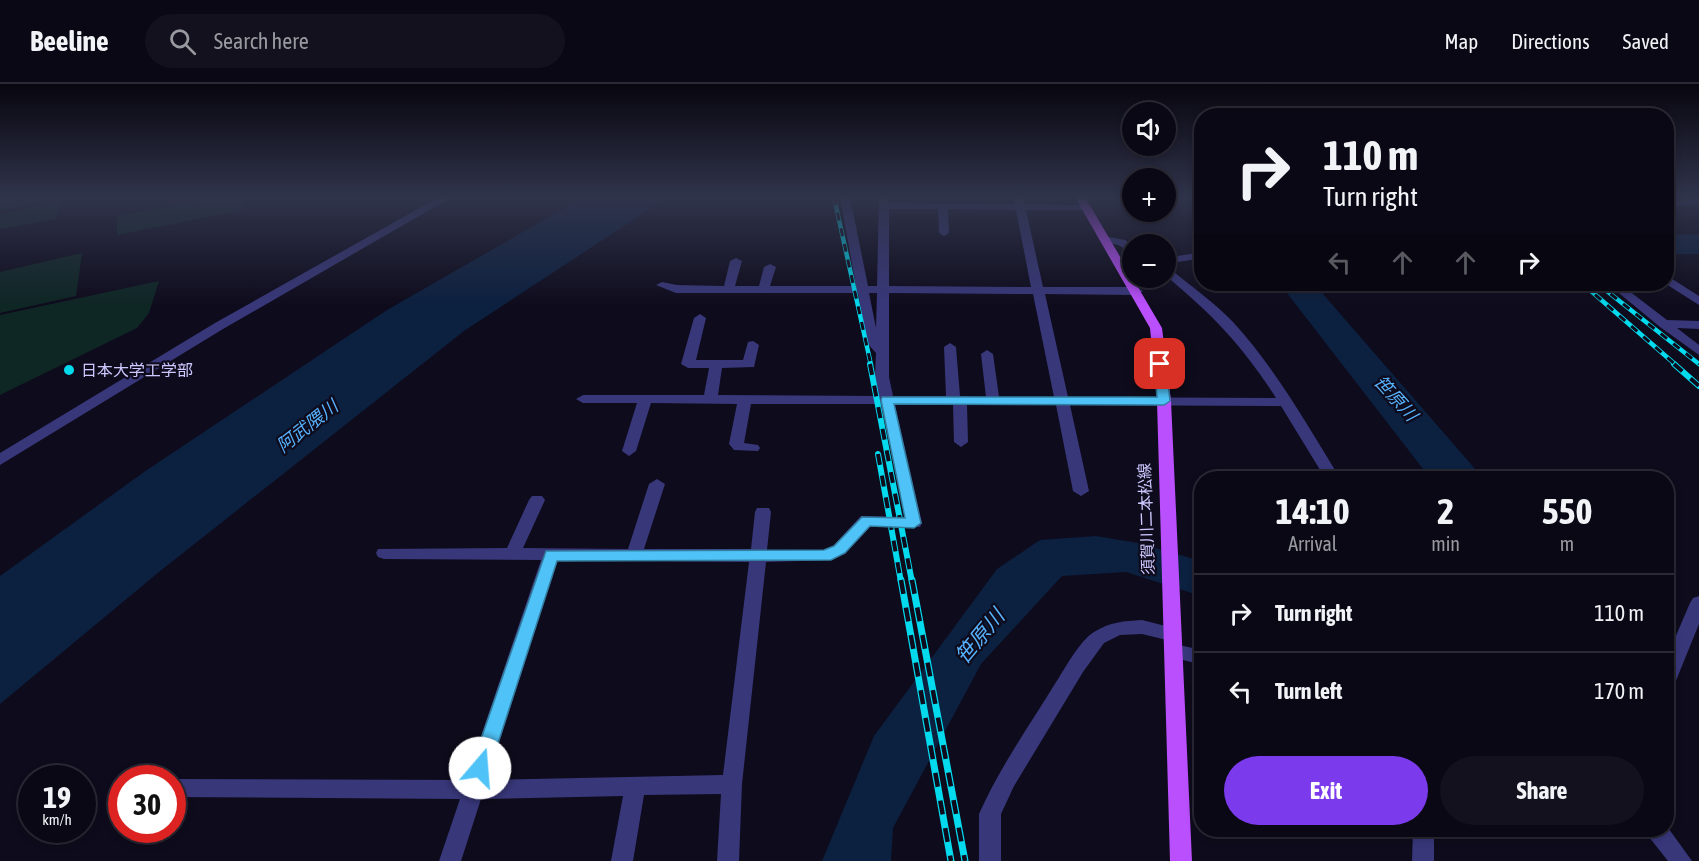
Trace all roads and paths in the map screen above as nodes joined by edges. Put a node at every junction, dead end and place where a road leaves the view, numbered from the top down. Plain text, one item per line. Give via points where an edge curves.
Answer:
1 (383, 233) edge
2 (852, 233) edge
3 (884, 233) edge
4 (1026, 233) edge
5 (1101, 233) edge
6 (1104, 239) junction
7 (1122, 243) edge
8 (1194, 256) edge
9 (1176, 259) edge
10 (736, 261) dead end
11 (770, 267) dead end
12 (1176, 279) edge
13 (1674, 283) edge
14 (662, 285) dead end
15 (1678, 286) junction
16 (1699, 286) edge
17 (729, 288) junction
18 (764, 288) junction
19 (863, 289) junction
20 (883, 290) junction
21 (1039, 290) junction
22 (1137, 291) junction
23 (1622, 291) edge
24 (1699, 301) edge
25 (700, 318) dead end
26 (1664, 324) junction
27 (1699, 325) edge
28 (753, 345) dead end
29 (950, 346) dead end
30 (1699, 351) edge
31 (881, 352) junction
32 (987, 354) dead end
33 (716, 364) junction
34 (583, 399) dead end
35 (645, 399) junction
36 (710, 399) junction
37 (745, 400) junction
38 (887, 400) junction
39 (957, 400) junction
40 (993, 400) junction
41 (1062, 401) junction
42 (1164, 401) junction
43 (1286, 402) junction
44 (961, 442) dead end
45 (753, 448) dead end
46 (629, 451) dead end
47 (0, 460) edge
48 (1328, 471) edge
49 (657, 484) dead end
50 (1082, 491) dead end
51 (537, 500) dead end
52 (763, 512) dead end
53 (384, 553) dead end
54 (513, 555) junction
55 (551, 555) junction
56 (634, 555) junction
57 (759, 556) junction
58 (1699, 603) edge
59 (1172, 636) junction
60 (1194, 652) edge
61 (1674, 663) edge
62 (732, 784) junction
63 (635, 786) junction
64 (186, 788) edge
65 (473, 790) junction
66 (1424, 837) edge
67 (1662, 837) edge
68 (726, 859) edge
69 (450, 861) edge
70 (622, 861) edge
71 (990, 861) edge
72 (1181, 861) edge
73 (1423, 861) edge
74 (1681, 861) edge

1 - 47 street via 219,326
2 - 19 street
3 - 20 street
4 - 21 street
5 - 6 main road, 須賀川二本松線
6 - 7 street
6 - 22 main road, 須賀川二本松線
8 - 9 street
10 - 17 street
11 - 18 street
12 - 43 street via 1235,331
13 - 15 street
14 - 17 street via 676,289
15 - 16 street
15 - 24 street
17 - 18 street
18 - 19 street
19 - 20 street
19 - 31 street via 873,343
20 - 21 street
20 - 31 street
21 - 22 street
21 - 41 street
22 - 42 main road, 須賀川二本松線 via 1156,328
23 - 26 street
25 - 33 street via 688,364
26 - 27 street
26 - 30 street
28 - 33 street via 749,364
29 - 39 street
31 - 38 street
32 - 40 street
33 - 36 street
34 - 35 street
35 - 36 street
35 - 46 street
36 - 37 street
37 - 38 street
37 - 45 street via 736,444
38 - 39 street
38 - 57 street via 914,523 867,520 839,550 825,556
39 - 40 street
39 - 44 street
40 - 41 street
41 - 42 street
41 - 50 street
42 - 43 street
42 - 59 main road, 須賀川二本松線
43 - 48 street
49 - 56 street
51 - 54 street
52 - 57 street
53 - 54 street
54 - 55 street
55 - 56 street
55 - 65 street
56 - 57 street
57 - 62 street
58 - 61 street
59 - 60 street
59 - 71 street via 1142,627 1117,628 1098,638 1007,779 990,814
59 - 72 main road, 須賀川二本松線
62 - 63 street
62 - 68 street
63 - 65 street
63 - 70 street
64 - 65 street
65 - 69 street
66 - 73 street
67 - 74 street

